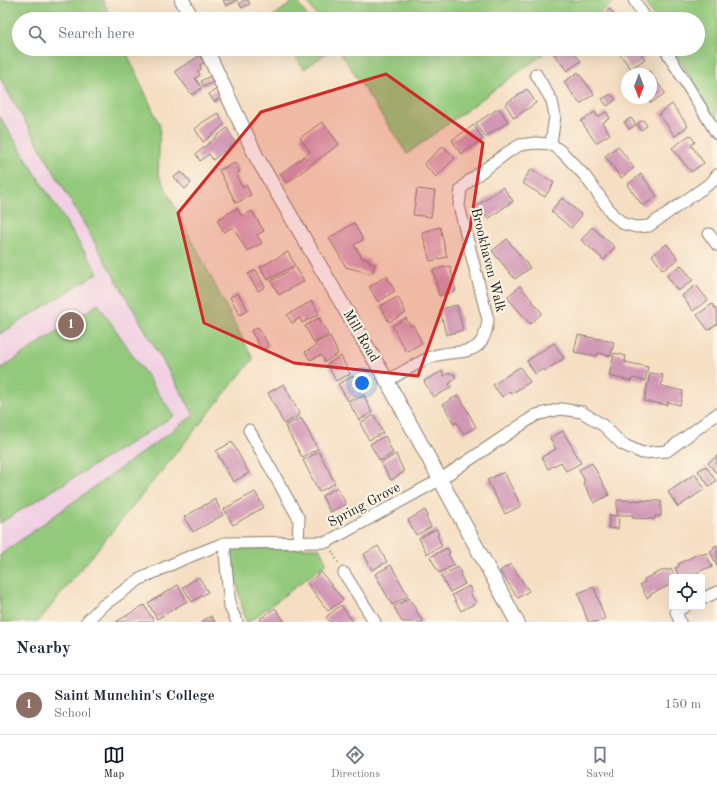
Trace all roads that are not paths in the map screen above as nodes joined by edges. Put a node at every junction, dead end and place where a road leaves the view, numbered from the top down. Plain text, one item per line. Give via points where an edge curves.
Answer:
1 (182, 0) edge
2 (634, 0) edge
3 (188, 12) edge
4 (642, 12) edge
5 (209, 56) edge
6 (668, 56) edge
7 (536, 74) dead end
8 (717, 134) edge
9 (551, 144) junction
10 (717, 175) edge
11 (709, 234) dead end
12 (717, 245) edge
13 (387, 381) junction
14 (717, 414) edge
15 (249, 430) dead end
16 (441, 479) junction
17 (298, 543) junction
18 (224, 544) junction
19 (344, 573) road end
20 (717, 592) edge
21 (705, 598) edge
22 (678, 610) edge
23 (86, 622) edge
24 (237, 622) edge
25 (375, 622) edge
26 (517, 622) edge
27 (680, 622) edge

1 - 3 street
2 - 4 street
5 - 13 street, Mill Road via 257,158
6 - 8 street
7 - 9 street via 552,101 555,116
9 - 10 street via 585,176 613,215 624,224 636,227 649,226 712,182
9 - 13 street, Brookhaven Walk via 520,145 461,189 459,206 488,320 486,333 480,344 469,351 430,358
11 - 12 street
13 - 16 street, Mill Road
14 - 16 street, Spring Grove via 667,450 642,453 622,444 604,426 582,412 561,408 536,415
15 - 17 street via 299,519
16 - 17 street, Spring Grove via 327,542
16 - 26 street, Mill Road
17 - 18 street, Spring Grove
18 - 23 street, Spring Grove via 140,579 101,607
18 - 24 street via 230,607
19 - 25 street
20 - 21 street
22 - 27 street via 676,611

